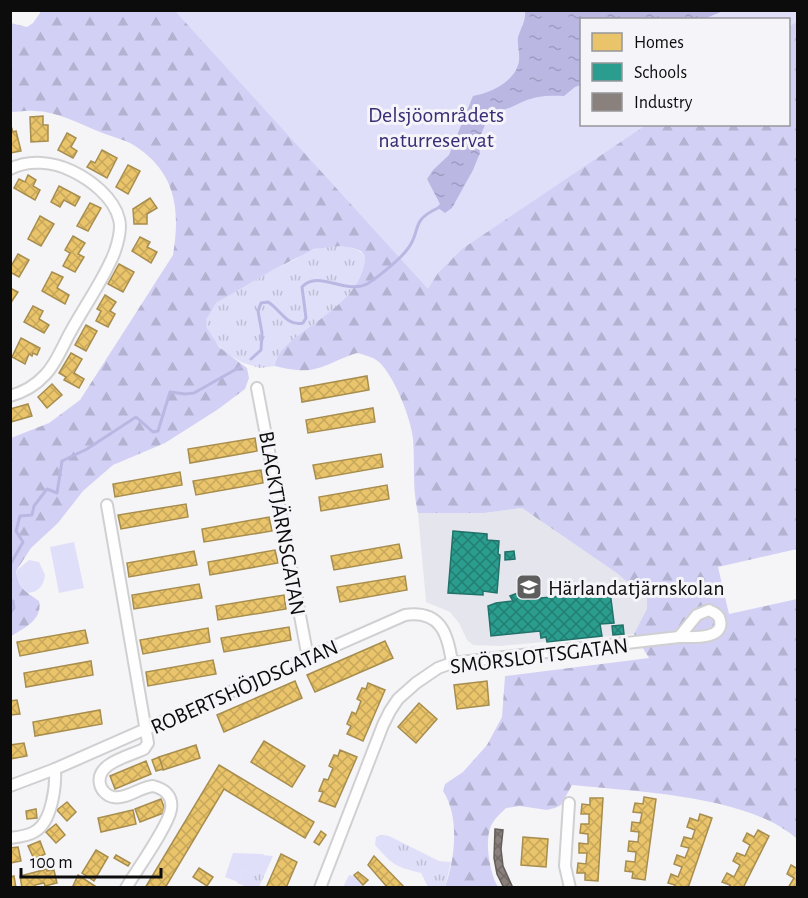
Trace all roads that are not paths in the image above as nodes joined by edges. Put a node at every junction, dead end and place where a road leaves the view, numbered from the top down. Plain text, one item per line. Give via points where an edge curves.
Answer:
1 (10, 168) edge
2 (257, 388) dead end
3 (10, 396) edge
4 (107, 505) dead end
5 (679, 637) dead end
6 (308, 658) junction
7 (452, 663) junction
8 (146, 729) junction
9 (55, 769) junction
10 (10, 786) edge
11 (569, 803) dead end
12 (10, 838) edge
13 (126, 888) edge
14 (320, 888) edge
15 (570, 888) edge

1 - 3 street via 19,164 52,164 82,175 110,202 120,220 120,229 114,253 48,373 28,389
2 - 6 street, BLACKTJÄRNSGATAN
4 - 8 street
5 - 7 street, SMÖRSLOTTSGATAN
6 - 7 street, ROBERTSHÖJDSGATAN via 405,615 420,614 444,631
6 - 8 street, ROBERTSHÖJDSGATAN
7 - 14 street, SMÖRSLOTTSGATAN via 416,682 390,711
8 - 9 street, ROBERTSHÖJDSGATAN
8 - 13 street via 147,746 107,766 100,774 102,789 112,797 153,786 166,791 171,802 169,817
9 - 10 street, ROBERTSHÖJDSGATAN
9 - 12 street via 54,796 42,825 34,833
11 - 15 street via 565,872

